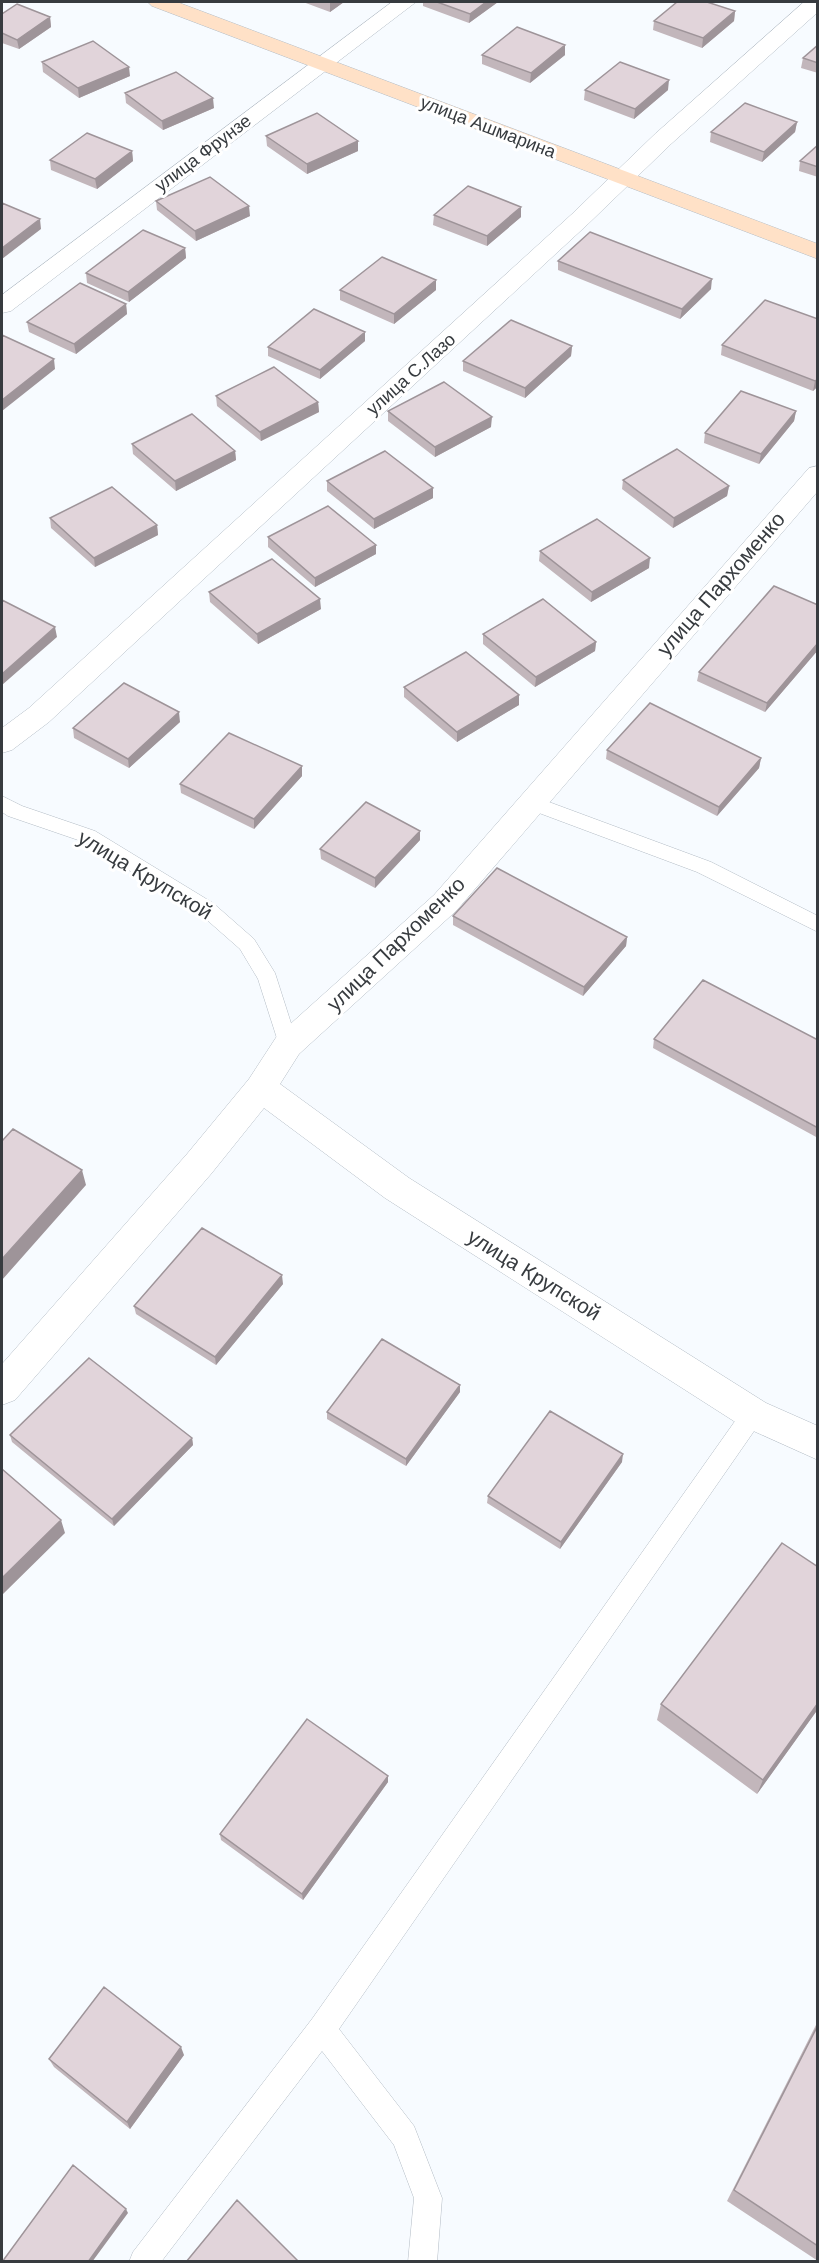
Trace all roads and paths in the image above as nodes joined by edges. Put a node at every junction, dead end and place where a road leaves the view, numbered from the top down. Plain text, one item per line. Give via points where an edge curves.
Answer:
1 (159, 2) edge
2 (405, 2) edge
3 (816, 2) edge
4 (324, 64) junction
5 (622, 178) junction
6 (818, 252) edge
7 (2, 306) edge
8 (818, 474) edge
9 (2, 743) edge
10 (530, 802) junction
11 (2, 803) edge
12 (818, 925) edge
13 (288, 1045) junction
14 (261, 1088) junction
15 (2, 1389) edge
16 (753, 1414) junction
17 (818, 1444) edge
18 (322, 2029) junction
19 (143, 2262) edge
20 (422, 2262) edge

1 - 4 street, улица Ашмарина
2 - 4 street, улица Фрунзе
3 - 5 street, улица С.Лазо
4 - 5 street, улица Ашмарина
4 - 7 street, улица Фрунзе
5 - 6 street, улица Ашмарина
5 - 9 street, улица С.Лазо via 39,715
8 - 10 street, улица Пархоменко
10 - 12 lane via 704,867
10 - 13 street, улица Пархоменко via 445,903
11 - 13 lane, улица Крупской via 88,837 206,908 247,944 268,978
13 - 14 street, улица Пархоменко
14 - 15 street, улица Пархоменко
14 - 16 street, улица Крупской via 397,1188
16 - 17 street, улица Крупской
16 - 18 lane
18 - 19 lane
18 - 20 lane via 404,2136 428,2198

